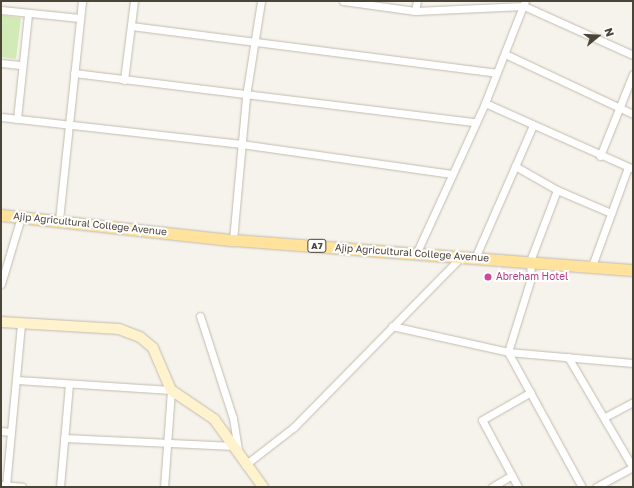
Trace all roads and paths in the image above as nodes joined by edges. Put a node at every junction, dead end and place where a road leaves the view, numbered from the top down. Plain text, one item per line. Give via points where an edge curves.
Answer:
1 (82, 1) edge
2 (134, 1) edge
3 (261, 1) edge
4 (343, 1) edge
5 (417, 1) edge
6 (364, 2) edge
7 (525, 3) edge
8 (470, 4) edge
9 (1, 10) edge
10 (415, 11) junction
11 (28, 15) junction
12 (80, 18) junction
13 (131, 26) junction
14 (255, 42) junction
15 (505, 54) junction
16 (633, 55) edge
17 (1, 63) edge
18 (20, 65) junction
19 (74, 73) junction
20 (496, 73) junction
21 (633, 74) edge
22 (124, 80) junction
23 (246, 96) junction
24 (485, 102) junction
25 (618, 107) junction
26 (633, 114) edge
27 (1, 117) edge
28 (17, 119) junction
29 (475, 122) junction
30 (68, 125) junction
31 (533, 125) junction
32 (241, 144) junction
33 (600, 156) junction
34 (515, 166) junction
35 (631, 168) edge
36 (452, 174) junction
37 (557, 190) junction
38 (611, 213) junction
39 (1, 215) edge
40 (21, 217) junction
41 (59, 220) junction
42 (233, 240) junction
43 (416, 254) junction
44 (462, 256) junction
45 (475, 258) junction
46 (530, 261) junction
47 (592, 266) junction
48 (633, 270) edge
49 (1, 284) edge
50 (200, 316) dead end
51 (1, 322) edge
52 (21, 324) junction
53 (392, 326) junction
54 (508, 352) junction
55 (568, 357) junction
56 (633, 363) edge
57 (17, 380) junction
58 (69, 384) junction
59 (171, 390) junction
60 (531, 392) junction
61 (633, 402) edge
62 (605, 417) junction
63 (1, 431) edge
64 (11, 432) junction
65 (64, 438) junction
66 (167, 446) junction
67 (234, 446) junction
68 (240, 456) junction
69 (245, 465) junction
70 (633, 467) edge
71 (512, 475) junction
72 (4, 486) edge
73 (22, 487) edge
74 (60, 487) edge
75 (164, 487) edge
76 (263, 487) edge
77 (492, 487) edge
78 (518, 487) edge
79 (582, 487) edge
80 (596, 487) edge

1 - 12 street
2 - 13 street
3 - 14 street
4 - 6 street
5 - 10 street
6 - 10 street
7 - 8 street
7 - 15 street
7 - 16 street
8 - 10 street
9 - 11 street
11 - 12 street
11 - 18 street
12 - 19 street
13 - 14 street
13 - 22 street
14 - 20 street
14 - 23 street
15 - 20 street
15 - 25 street
17 - 18 street
18 - 28 street
19 - 22 street
19 - 30 street
20 - 24 street
21 - 25 street
22 - 23 street
23 - 29 street
23 - 32 street
24 - 29 street
24 - 31 street
25 - 26 street
25 - 33 street
27 - 28 street
28 - 30 street
29 - 36 street
30 - 32 street
30 - 41 street
31 - 33 street
31 - 34 street
32 - 36 street
32 - 42 street
33 - 35 street
34 - 37 street
34 - 45 street
35 - 38 street
36 - 43 street
37 - 38 street
37 - 46 street
38 - 47 street
39 - 40 main road, Ajip Agricultural College Avenue / A7
40 - 41 main road, Ajip Agricultural College Avenue / A7
40 - 49 street
41 - 42 main road, Ajip Agricultural College Avenue / A7
42 - 43 main road, Ajip Agricultural College Avenue / A7
43 - 44 main road, Ajip Agricultural College Avenue / A7
44 - 45 main road, Ajip Agricultural College Avenue / A7
44 - 53 street
45 - 46 main road, Ajip Agricultural College Avenue / A7
46 - 47 main road, Ajip Agricultural College Avenue / A7
46 - 54 street via 531,278
47 - 48 main road, Ajip Agricultural College Avenue / A7
50 - 68 street via 233,418
51 - 52 main road
52 - 57 street
52 - 59 main road via 119,329 140,337 153,348
53 - 54 street
53 - 69 street via 294,427
54 - 55 street
54 - 60 street
55 - 56 street
55 - 62 street
57 - 58 street
57 - 64 street
58 - 59 street
58 - 65 street
59 - 66 street
59 - 67 main road via 214,419
60 - 71 street via 482,420
60 - 79 street
61 - 62 street
62 - 70 street
63 - 64 street
64 - 72 street
65 - 66 street
65 - 74 street
66 - 67 street
66 - 75 street
67 - 68 main road
68 - 69 main road
69 - 76 main road
70 - 80 street
71 - 77 street
71 - 78 street
72 - 73 street

